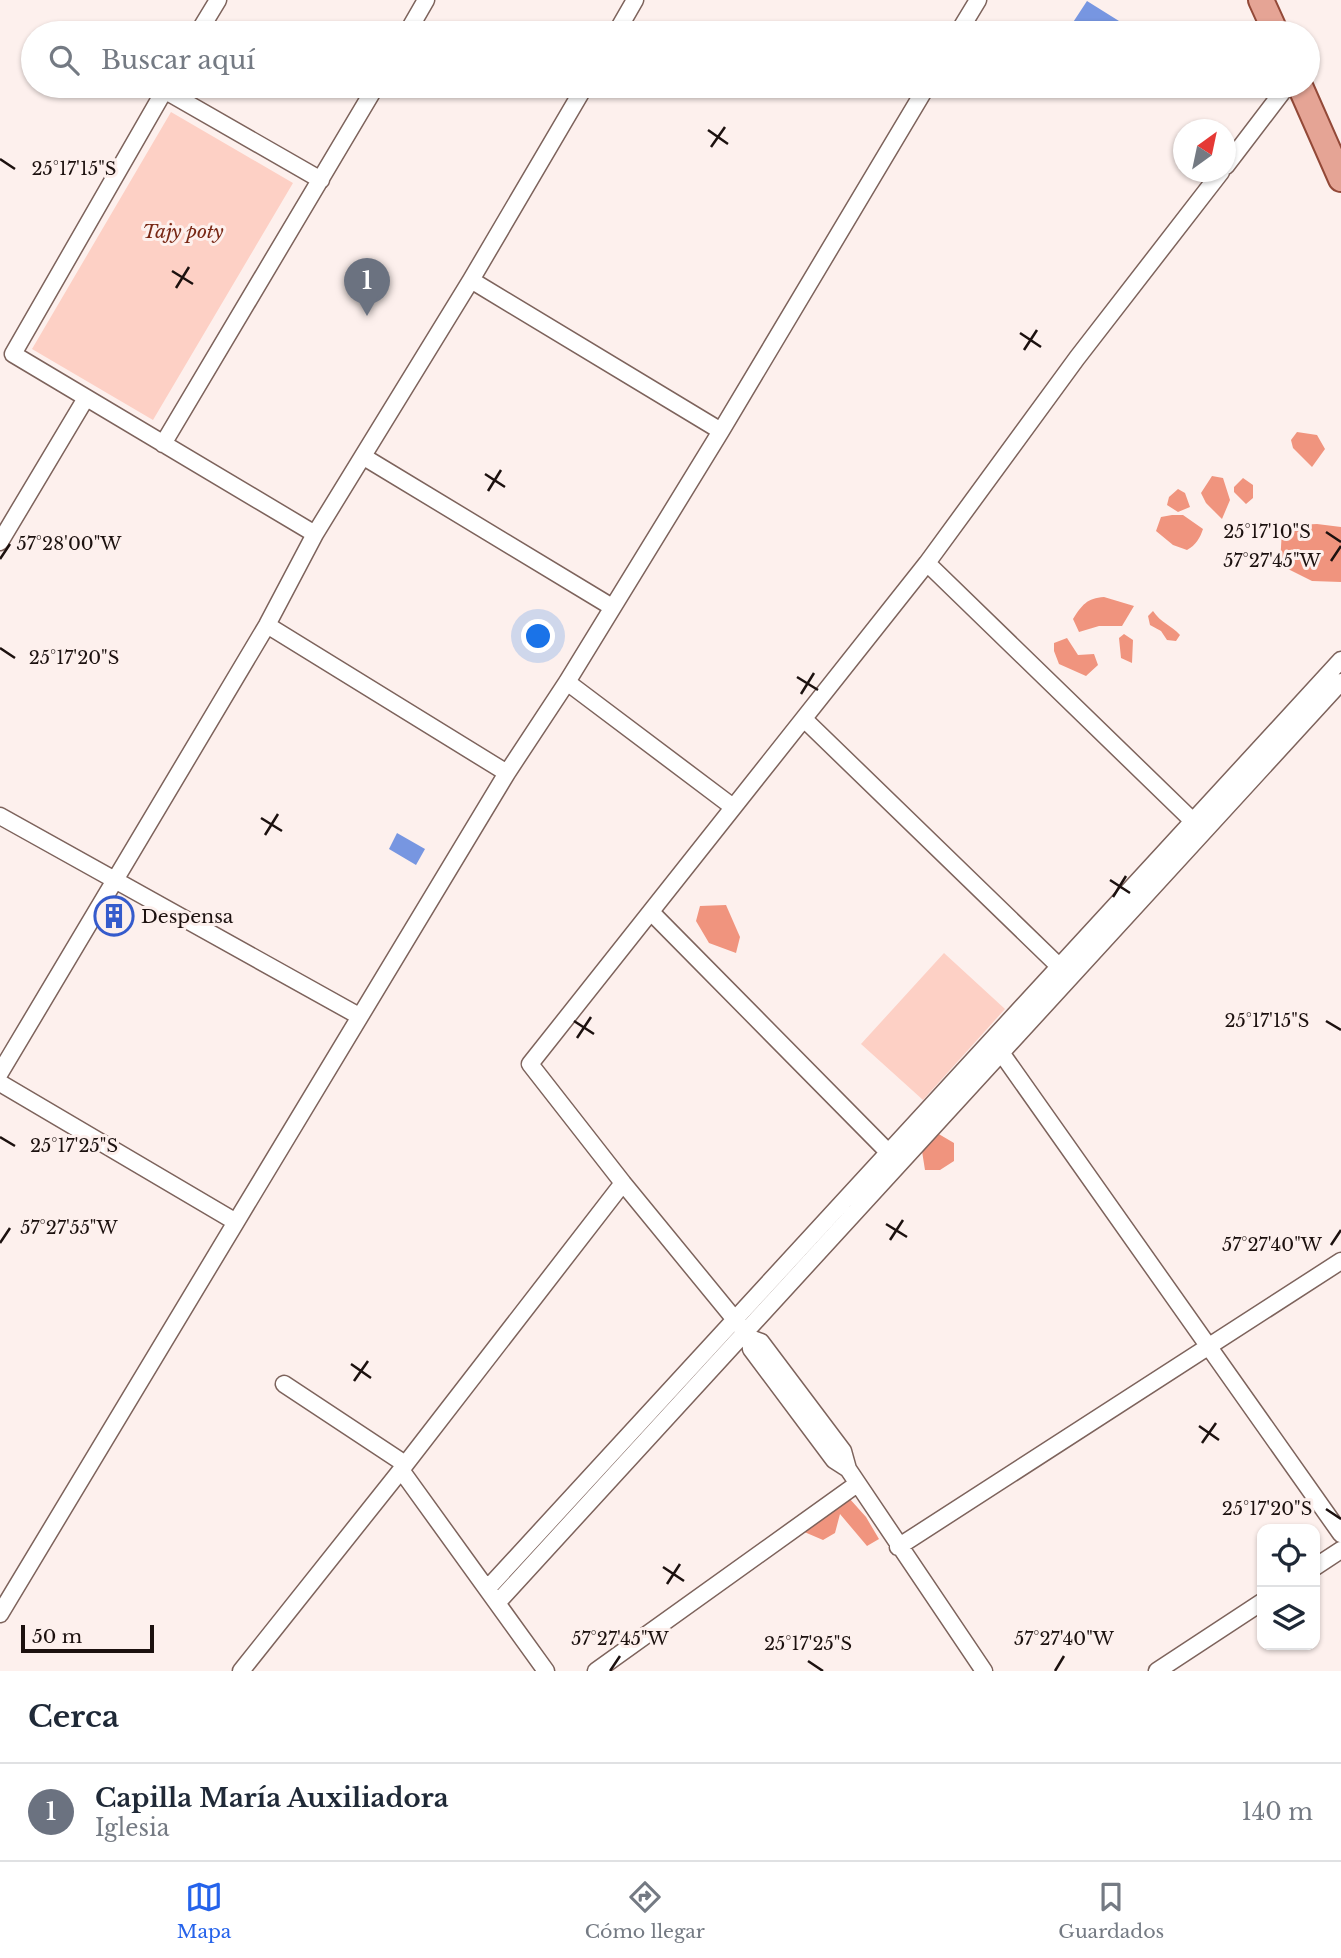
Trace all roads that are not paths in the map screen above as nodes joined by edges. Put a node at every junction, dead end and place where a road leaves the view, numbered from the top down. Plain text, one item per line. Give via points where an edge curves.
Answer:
1 (218, 0) edge
2 (426, 0) edge
3 (635, 0) edge
4 (978, 0) edge
5 (1261, 0) edge
6 (205, 21) edge
7 (414, 21) edge
8 (623, 21) edge
9 (965, 21) edge
10 (1271, 21) edge
11 (160, 98) edge
12 (183, 98) edge
13 (369, 98) edge
14 (578, 98) edge
15 (920, 98) edge
16 (1278, 98) edge
17 (1305, 98) edge
18 (1236, 153) edge
19 (1341, 179) edge
20 (321, 180) junction
21 (1213, 182) edge
22 (471, 280) junction
23 (86, 398) junction
24 (722, 430) junction
25 (163, 444) junction
26 (363, 457) junction
27 (315, 534) junction
28 (0, 542) edge
29 (927, 563) junction
30 (612, 607) junction
31 (267, 625) junction
32 (1341, 660) edge
33 (567, 682) junction
34 (1341, 682) edge
35 (804, 719) junction
36 (507, 774) junction
37 (733, 807) junction
38 (0, 816) edge
39 (1199, 826) junction
40 (115, 881) junction
41 (651, 912) junction
42 (1065, 972) junction
43 (359, 1016) junction
44 (997, 1046) junction
45 (2, 1066) edge
46 (0, 1083) edge
47 (894, 1158) junction
48 (623, 1183) junction
49 (236, 1222) junction
50 (1341, 1261) edge
51 (744, 1330) junction
52 (1208, 1348) junction
53 (284, 1384) dead end
54 (403, 1467) junction
55 (857, 1484) junction
56 (1341, 1534) edge
57 (898, 1547) junction
58 (1341, 1550) edge
59 (1320, 1564) edge
60 (488, 1588) junction
61 (498, 1602) junction
62 (1257, 1605) edge
63 (0, 1614) edge
64 (241, 1671) edge
65 (546, 1671) edge
66 (596, 1671) edge
67 (984, 1671) edge
68 (1157, 1671) edge

1 - 6 street
2 - 7 street
3 - 8 street
4 - 9 street
5 - 10 main road
11 - 23 street via 13,354
12 - 20 street
13 - 20 street
14 - 22 street
15 - 24 street
16 - 18 street
17 - 19 main road
20 - 25 street
21 - 29 street
22 - 24 street
22 - 26 street
23 - 25 street
23 - 28 street
24 - 30 street
25 - 27 street
26 - 27 street
26 - 30 street
27 - 31 street
29 - 35 street
29 - 39 street
30 - 33 street
31 - 36 street
31 - 40 street
32 - 39 street
33 - 36 street
33 - 37 street
34 - 39 street
35 - 37 street
35 - 42 street
36 - 43 street
37 - 41 street
38 - 40 street
39 - 42 street
40 - 43 street
40 - 45 street
41 - 47 street
41 - 48 street via 530,1064
42 - 44 street
43 - 49 street
44 - 47 street
44 - 52 street
46 - 49 street
47 - 51 street
48 - 51 street
48 - 54 street
49 - 63 street
50 - 52 street
51 - 55 street via 761,1342 844,1451
51 - 60 street
51 - 61 street
52 - 56 street
52 - 57 street
53 - 54 street
54 - 60 street
54 - 64 street
55 - 57 street
55 - 66 street
57 - 67 street
58 - 59 street
60 - 61 street
61 - 65 street
62 - 68 street

